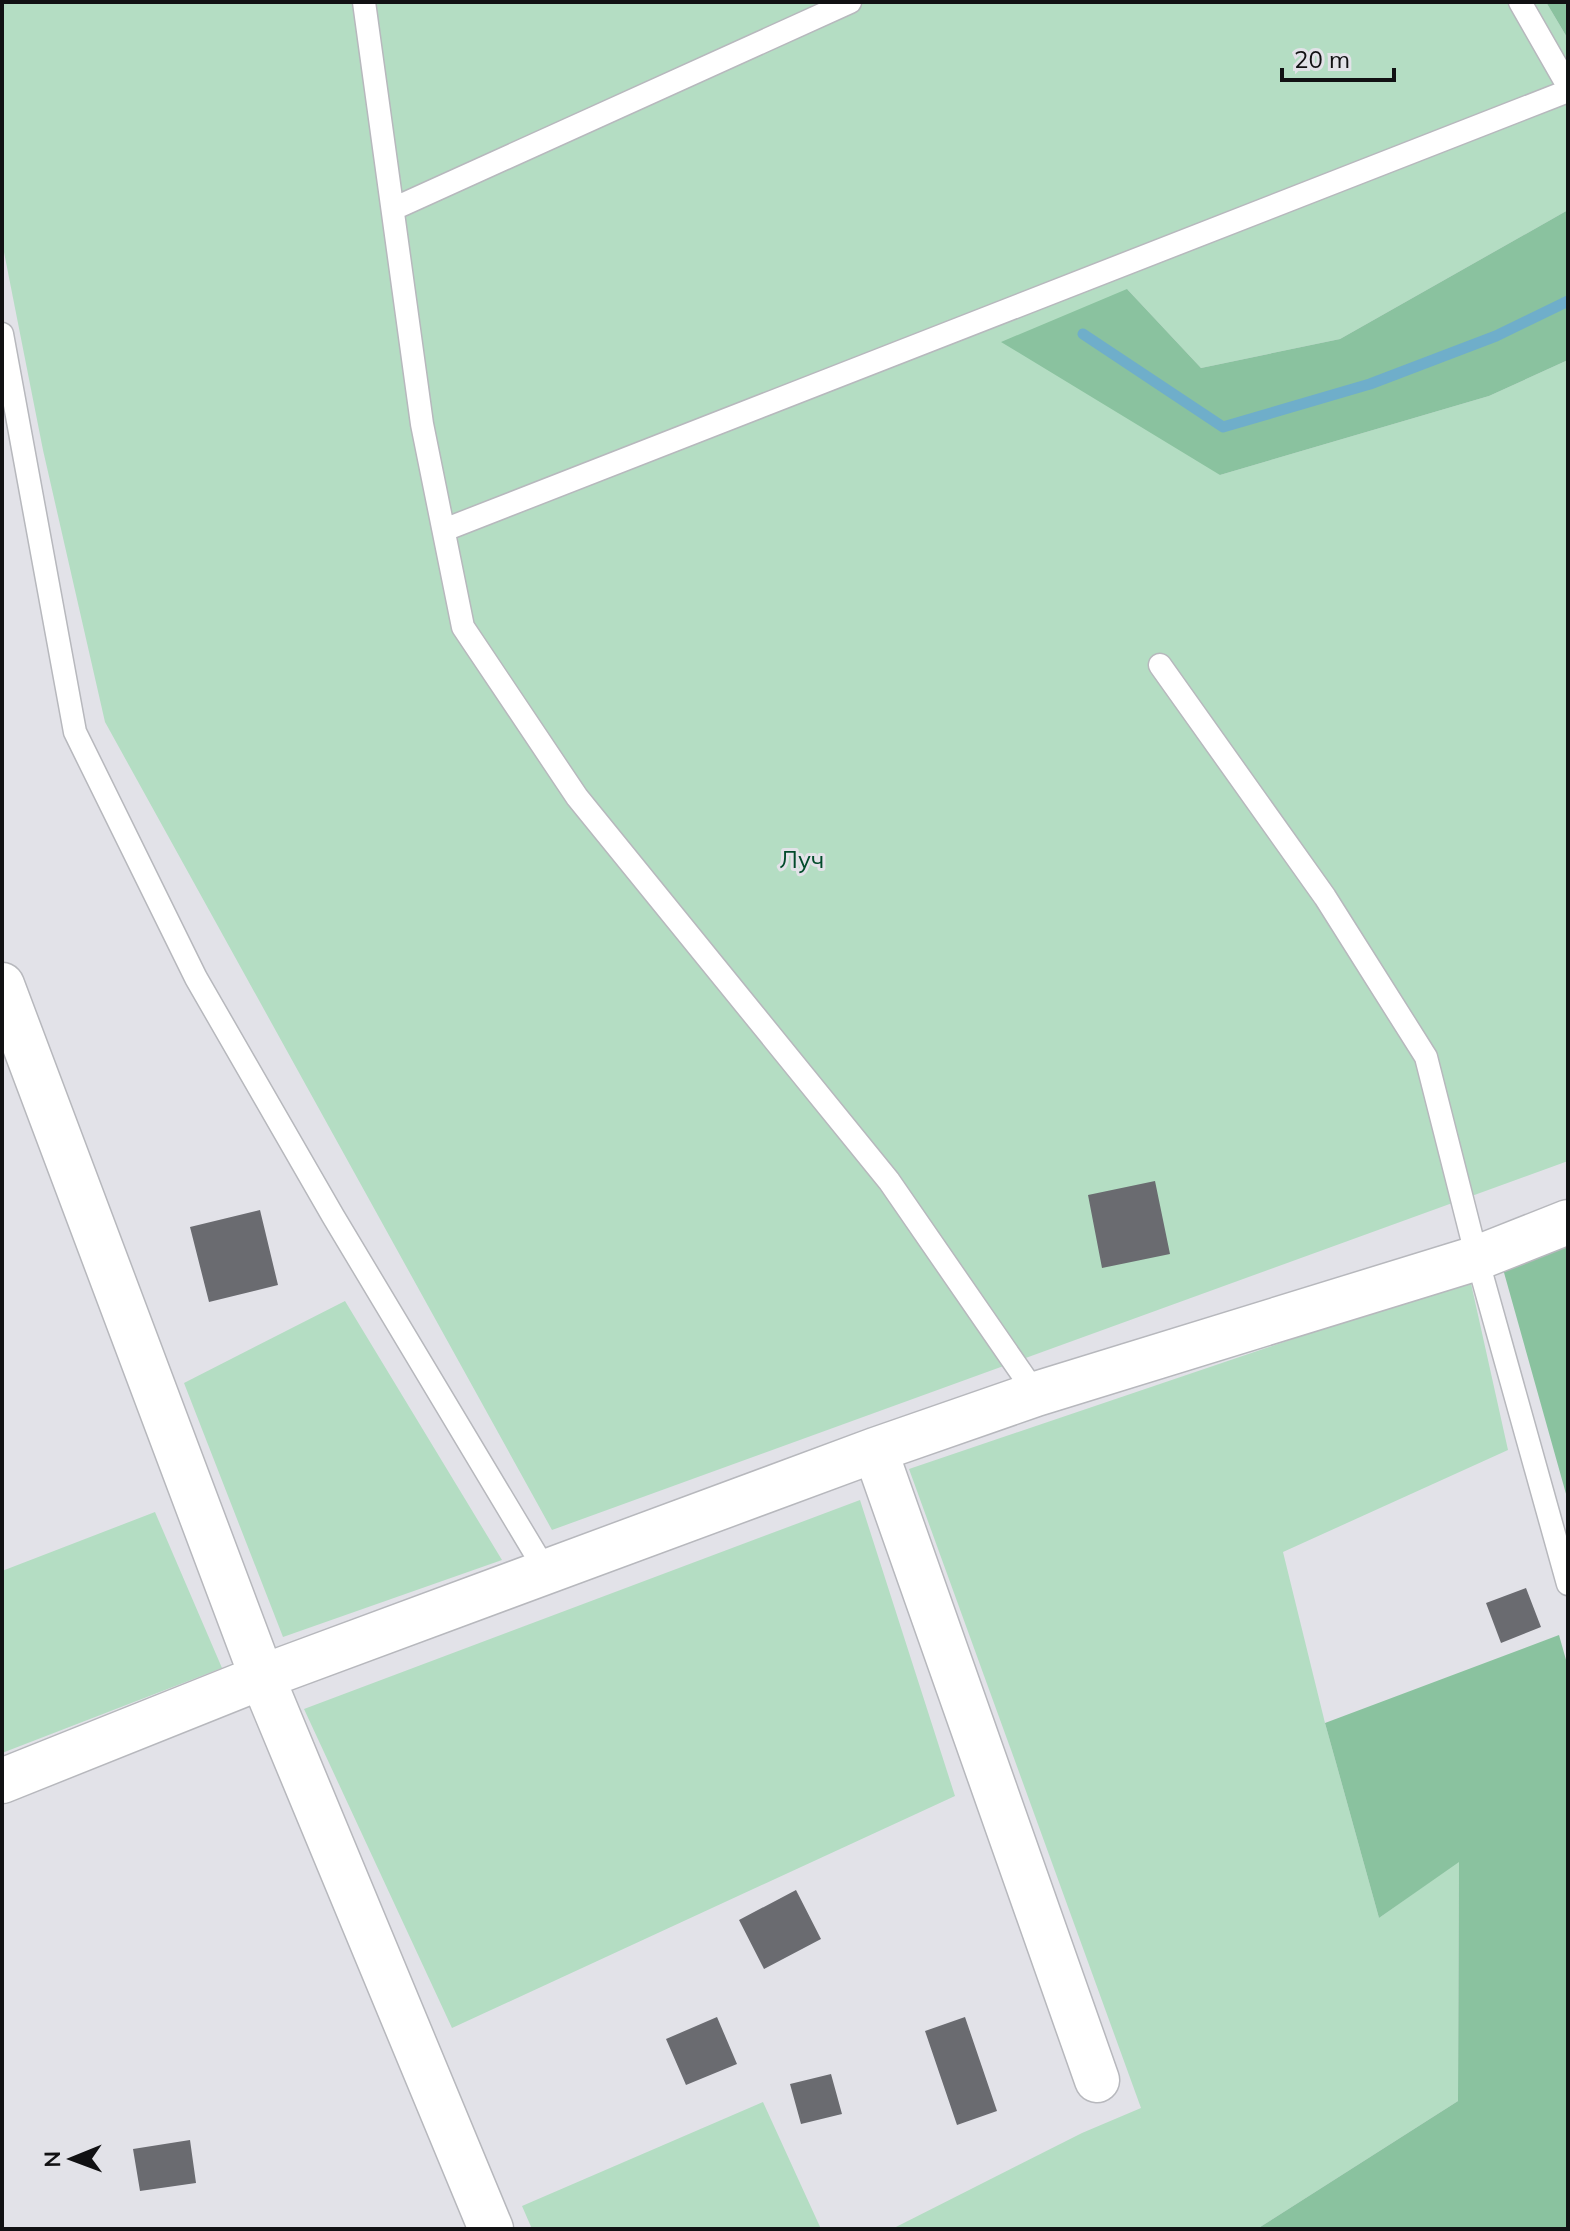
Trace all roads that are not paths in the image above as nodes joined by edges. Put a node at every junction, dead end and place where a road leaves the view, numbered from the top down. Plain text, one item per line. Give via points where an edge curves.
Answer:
1 (364, 2) edge
2 (850, 2) edge
3 (1520, 2) edge
4 (1568, 89) edge
5 (393, 209) junction
6 (2, 334) edge
7 (444, 530) junction
8 (1160, 665) dead end
9 (2, 985) edge
10 (1568, 1222) edge
11 (1477, 1258) junction
12 (1036, 1394) junction
13 (875, 1450) junction
14 (547, 1573) junction
15 (1568, 1584) edge
16 (262, 1677) junction
17 (2, 1781) edge
18 (1097, 2080) dead end
19 (491, 2229) edge

1 - 5 lane
2 - 5 lane
3 - 4 lane
4 - 7 lane
5 - 7 lane via 422,424
6 - 14 lane via 75,732 196,978
7 - 12 lane via 463,627 577,797 889,1181
8 - 11 lane via 1325,897 1426,1057
9 - 16 street
10 - 11 street
11 - 12 street
11 - 15 lane
12 - 13 street
13 - 14 street
13 - 18 street
14 - 16 street
16 - 17 street
16 - 19 street

